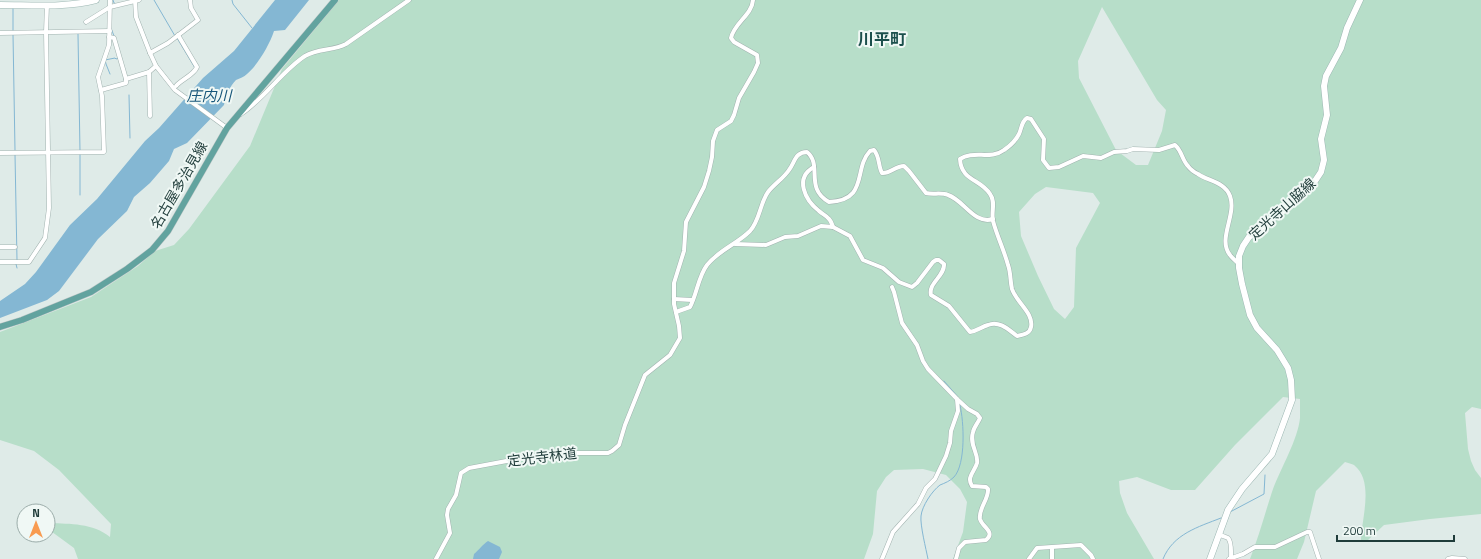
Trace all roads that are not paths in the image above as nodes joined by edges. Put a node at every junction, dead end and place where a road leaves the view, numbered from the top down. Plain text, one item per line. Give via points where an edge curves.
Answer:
1 (96, 0) edge
2 (110, 0) edge
3 (137, 0) edge
4 (190, 0) edge
5 (335, 0) edge
6 (408, 0) edge
7 (753, 0) edge
8 (1360, 0) edge
9 (84, 1) edge
10 (0, 5) edge
11 (47, 5) junction
12 (110, 7) junction
13 (86, 22) dead end
14 (110, 31) junction
15 (46, 32) junction
16 (0, 33) edge
17 (178, 35) junction
18 (109, 37) junction
19 (150, 53) junction
20 (156, 66) junction
21 (149, 72) junction
22 (126, 78) junction
23 (176, 86) dead end
24 (101, 90) junction
25 (150, 116) dead end
26 (235, 118) junction
27 (227, 128) junction
28 (48, 152) junction
29 (0, 153) edge
30 (814, 167) junction
31 (993, 219) junction
32 (833, 227) junction
33 (735, 244) junction
34 (0, 247) edge
35 (15, 247) dead end
36 (0, 262) edge
37 (1239, 264) junction
38 (892, 287) dead end
39 (674, 300) junction
40 (692, 300) junction
41 (676, 312) junction
42 (0, 327) edge
43 (957, 399) junction
44 (1219, 534) junction
45 (1052, 548) junction
46 (1230, 558) edge
47 (436, 559) edge
48 (882, 559) edge
49 (956, 559) edge
50 (1030, 559) edge
51 (1052, 559) edge
52 (1093, 559) edge
53 (1210, 559) edge
54 (1319, 559) edge
55 (1448, 559) edge
56 (1465, 559) edge

1 - 9 main road
2 - 12 street
3 - 12 street
3 - 19 street via 136,17
4 - 17 street via 191,8 198,20
5 - 26 main road, 名古屋多治見線
6 - 26 street via 346,44 318,50 305,57
7 - 39 street, 定光寺林道 via 731,38 757,55 758,62 739,98 731,121 717,130 713,141 712,157 704,187 686,222 684,251 676,275
8 - 37 main road, 定光寺山脇線 via 1341,48 1326,76 1324,86 1327,115 1321,139 1324,160 1321,172 1287,208 1249,237 1239,256
9 - 11 main road
10 - 11 main road
11 - 15 street
12 - 13 street
12 - 14 street
14 - 15 street
14 - 18 street
15 - 16 street
15 - 28 street
17 - 19 street
17 - 23 street via 197,67
18 - 22 street via 114,38
18 - 24 street via 98,77
19 - 20 street
20 - 21 street
20 - 27 street via 175,90
21 - 22 street
21 - 25 street
22 - 24 street via 126,83
24 - 28 street via 104,152
26 - 27 main road, 名古屋多治見線
27 - 42 main road, 名古屋多治見線 via 168,231 144,257 91,292
28 - 29 street
28 - 36 street via 49,208 45,238 29,262
30 - 31 street via 815,187 818,193 829,202 837,202 856,188 867,154 874,150 878,155 882,173 886,174 898,166 904,166 926,192 947,194 978,218
30 - 32 street via 803,180 806,196 818,211 830,220
30 - 33 street via 807,152 798,154 789,170 768,192 751,230
31 - 32 street via 1009,266 1014,294 1030,318 1031,326 1024,335 1017,336 996,324 989,324 970,332 949,306 931,295 932,287 945,269 939,260 933,262 912,287 899,282 883,268 863,260 850,236
31 - 37 street via 991,194 964,173 960,159 965,155 994,155 1004,151 1016,140 1027,118 1031,119 1044,139 1043,160 1049,168 1059,167 1083,156 1102,158 1114,152 1133,149 1159,150 1175,146 1180,150 1187,166 1225,188 1230,195 1231,214 1226,245 1230,256
32 - 33 street via 821,226 766,245
33 - 40 street via 722,251 707,265 700,276
34 - 35 street
37 - 44 main road, 定光寺山脇線 via 1250,316 1288,368 1292,400 1272,454 1228,510
38 - 43 street via 902,323 916,344 923,361
39 - 40 street
39 - 41 street, 定光寺林道
40 - 41 street via 690,307
41 - 47 street, 定光寺林道 via 680,338 670,355 645,375 619,445 608,453 556,453 469,468 461,473 456,495 448,509 450,533
43 - 48 street via 958,411 946,456 918,504 894,532
43 - 49 street via 980,418 973,432 972,444 978,462 970,476 970,483 972,486 988,489 980,516 981,522 990,534 986,540 965,542 959,548
44 - 46 street via 1228,538
44 - 53 main road, 定光寺山脇線
45 - 50 street via 1037,548
45 - 51 street
45 - 52 street via 1081,545
46 - 54 street via 1256,547 1276,547 1310,532
55 - 56 street

